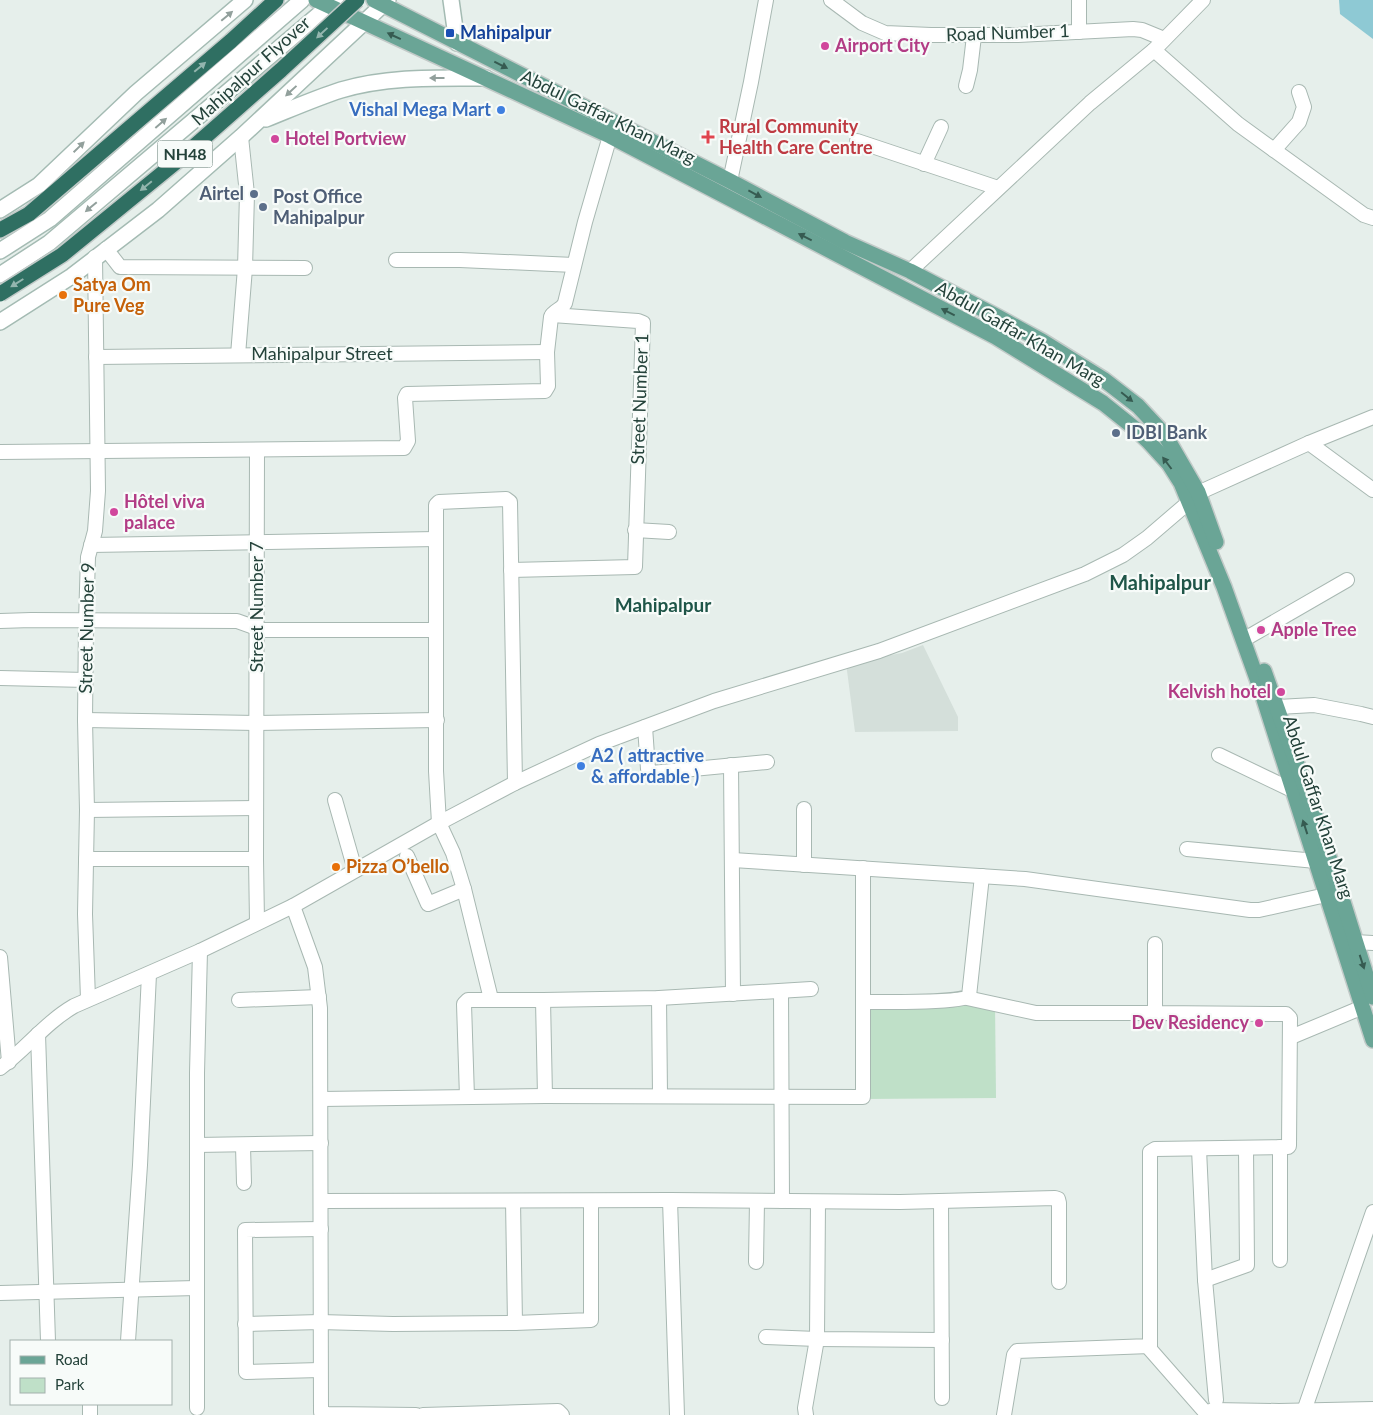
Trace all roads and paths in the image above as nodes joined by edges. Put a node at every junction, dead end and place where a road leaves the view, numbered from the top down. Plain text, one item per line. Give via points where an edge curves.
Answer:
1 (245, 0) edge
2 (276, 0) edge
3 (302, 0) edge
4 (358, 0) edge
5 (452, 0) edge
6 (766, 0) edge
7 (831, 0) edge
8 (1079, 0) edge
9 (1204, 0) edge
10 (382, 1) edge
11 (327, 2) edge
12 (366, 22) junction
13 (1079, 32) junction
14 (974, 36) junction
15 (1164, 39) junction
16 (457, 43) junction
17 (1154, 50) junction
18 (486, 78) junction
19 (966, 86) dead end
20 (1299, 92) dead end
21 (941, 127) dead end
22 (243, 135) junction
23 (610, 136) junction
24 (856, 141) dead end
25 (1274, 150) junction
26 (924, 164) junction
27 (730, 181) junction
28 (998, 188) junction
29 (0, 210) edge
30 (1373, 218) edge
31 (0, 230) edge
32 (0, 251) edge
33 (101, 253) junction
34 (396, 260) dead end
35 (574, 265) junction
36 (245, 268) junction
37 (305, 268) dead end
38 (910, 271) junction
39 (0, 275) edge
40 (0, 294) edge
41 (552, 315) junction
42 (0, 322) edge
43 (547, 352) junction
44 (238, 355) junction
45 (96, 357) junction
46 (1373, 416) edge
47 (1309, 443) junction
48 (257, 451) junction
49 (0, 452) edge
50 (98, 453) junction
51 (1373, 490) edge
52 (1194, 498) junction
53 (635, 530) junction
54 (669, 532) dead end
55 (436, 539) junction
56 (256, 542) junction
57 (91, 545) junction
58 (512, 570) junction
59 (1347, 580) dead end
60 (0, 621) edge
61 (86, 621) junction
62 (257, 629) junction
63 (436, 630) junction
64 (1250, 636) junction
65 (0, 678) edge
66 (86, 680) junction
67 (1278, 708) junction
68 (1373, 717) edge
69 (86, 720) junction
70 (437, 720) junction
71 (257, 722) junction
72 (645, 727) junction
73 (1219, 754) dead end
74 (766, 762) dead end
75 (731, 765) junction
76 (515, 783) junction
77 (1294, 791) junction
78 (335, 800) dead end
79 (256, 808) junction
80 (804, 808) dead end
81 (87, 810) junction
82 (439, 823) junction
83 (1188, 849) dead end
84 (407, 856) dead end
85 (256, 858) junction
86 (86, 859) junction
87 (733, 860) junction
88 (1316, 861) junction
89 (804, 865) junction
90 (862, 868) junction
91 (354, 870) junction
92 (982, 876) junction
93 (464, 889) junction
94 (1326, 895) junction
95 (293, 906) junction
96 (258, 922) junction
97 (1355, 942) junction
98 (1373, 943) edge
99 (1155, 944) dead end
100 (200, 951) junction
101 (0, 957) edge
102 (149, 974) junction
103 (811, 989) dead end
104 (781, 991) junction
105 (733, 994) junction
106 (320, 997) junction
107 (659, 998) junction
108 (967, 998) junction
109 (88, 999) junction
110 (491, 999) junction
111 (239, 1000) dead end
112 (543, 1000) junction
113 (863, 1002) junction
114 (1368, 1002) edge
115 (1156, 1013) junction
116 (38, 1034) junction
117 (1291, 1037) junction
118 (1373, 1040) edge
119 (5, 1065) edge
120 (660, 1095) junction
121 (782, 1095) junction
122 (544, 1096) junction
123 (467, 1097) junction
124 (320, 1099) junction
125 (321, 1143) junction
126 (197, 1145) junction
127 (243, 1146) junction
128 (1280, 1147) junction
129 (1199, 1148) junction
130 (1246, 1148) junction
131 (244, 1183) dead end
132 (670, 1200) junction
133 (322, 1201) junction
134 (513, 1201) junction
135 (591, 1201) junction
136 (756, 1201) junction
137 (782, 1201) junction
138 (941, 1201) junction
139 (818, 1202) junction
140 (1373, 1212) edge
141 (321, 1229) junction
142 (1280, 1260) dead end
143 (756, 1262) dead end
144 (1205, 1280) junction
145 (1059, 1282) dead end
146 (196, 1288) junction
147 (132, 1289) junction
148 (0, 1293) edge
149 (47, 1293) junction
150 (320, 1322) junction
151 (515, 1323) junction
152 (246, 1324) junction
153 (766, 1337) dead end
154 (817, 1339) junction
155 (48, 1340) edge
156 (128, 1340) edge
157 (942, 1340) junction
158 (1148, 1347) junction
159 (320, 1370) junction
160 (942, 1398) dead end
161 (1216, 1400) dead end
162 (197, 1408) dead end
163 (1373, 1409) edge
164 (1304, 1410) junction
165 (527, 1413) edge
166 (1272, 1413) edge
167 (486, 1414) edge
168 (1206, 1414) edge
169 (416, 1415) edge
170 (423, 1415) edge
171 (562, 1415) edge
172 (677, 1415) edge
173 (806, 1415) edge
174 (1004, 1415) edge

29 -> 1 main road via 39,185 136,93
31 -> 2 highway, Mahipalpur Flyover via 29,214
32 -> 3 main road via 50,219
4 -> 40 highway, Mahipalpur Flyover / NH48, bridge via 166,170 62,255
5 - 16 main road
6 - 27 street
7 - 14 street, Road Number 1 via 862,23 885,33
8 - 13 street
9 - 15 street
10 - 12 main road
10 - 16 main road, Abdul Gaffar Khan Marg
11 - 12 main road, Abdul Gaffar Khan Marg
11 -> 39 main road via 50,243
18 -> 12 main road, Abdul Gaffar Khan Marg
12 -> 22 main road
13 - 14 street, Road Number 1
13 - 15 street, Road Number 1 via 1133,29
14 - 19 street
15 - 17 street
16 -> 27 main road, Abdul Gaffar Khan Marg
17 - 25 street via 1218,107
17 - 28 street via 1090,103
18 -> 22 main road via 428,78 342,90 262,120
18 - 23 main road, Abdul Gaffar Khan Marg
20 - 25 street via 1304,107 1299,122
21 - 26 street
22 - 33 main road via 158,210
22 - 36 street via 247,194
23 - 35 street
52 -> 23 main road, Abdul Gaffar Khan Marg via 1154,446 1133,426 1074,384 996,337
24 - 26 street
25 - 30 street
26 - 28 street
27 -> 38 main road, Abdul Gaffar Khan Marg via 845,242
28 - 38 street
33 - 36 street via 120,267
33 - 42 main road via 72,276
33 - 45 street, Street Number 9
34 - 35 street
35 - 41 street via 563,307
36 - 37 street
36 - 44 street
38 -> 52 main road, Abdul Gaffar Khan Marg via 1042,341 1122,393 1143,410 1165,435
41 - 43 street
41 - 53 street, Street Number 1 via 643,323
43 - 44 street, Mahipalpur Street
43 - 48 street via 548,386 545,391 407,394 408,441 404,448
44 - 45 street, Mahipalpur Street
45 - 50 street, Street Number 9
46 - 47 street
47 - 51 street
47 - 52 street
48 - 50 street
48 - 56 street, Street Number 7
49 - 50 street
50 - 57 street, Street Number 9 via 97,513
52 - 64 main road, Abdul Gaffar Khan Marg
52 - 72 street via 1147,538 1085,574 879,651 714,701
52 - 77 main road, Abdul Gaffar Khan Marg
53 - 54 street
53 - 58 street, Street Number 1 via 635,567
55 - 56 street
55 - 58 street via 436,503 508,499
55 - 63 street
56 - 57 street
56 - 62 street, Street Number 7
57 - 61 street, Street Number 9
58 - 76 street
59 - 64 street
60 - 61 street
61 - 62 street via 237,621
61 - 66 street, Street Number 9
62 - 63 street
62 - 71 street, Street Number 7
63 - 70 street
64 - 67 main road, Abdul Gaffar Khan Marg
65 - 66 street
66 - 69 street, Street Number 9
67 - 68 street via 1314,705
67 - 97 main road, Abdul Gaffar Khan Marg
69 - 71 street
69 - 81 street, Street Number 9
70 - 71 street
70 - 82 street
71 - 79 street, Street Number 7
72 - 75 street via 649,772
72 - 76 street via 599,744
73 - 77 street
74 - 75 street
75 - 87 street
76 - 82 street
88 -> 77 main road, Abdul Gaffar Khan Marg
78 - 91 street
79 - 81 street
79 - 85 street, Street Number 7
80 - 89 street
81 - 86 street, Street Number 9
82 - 91 street
82 - 93 street via 453,852
83 - 88 street
84 - 93 street via 428,904
85 - 86 street
85 - 96 street, Street Number 7
86 - 109 street, Street Number 9
87 - 89 street
87 - 105 street
88 - 94 main road, Abdul Gaffar Khan Marg
89 - 90 street
90 - 92 street
90 - 113 street
91 - 95 street
92 - 94 street via 1250,910
92 - 108 street
93 - 110 street
94 - 114 main road, Abdul Gaffar Khan Marg
95 - 96 street
95 - 106 street via 315,967
96 - 100 street
97 - 98 street
97 -> 114 main road, Abdul Gaffar Khan Marg
99 - 115 street
100 - 102 street
100 - 126 street
101 - 119 street
102 - 109 street
102 - 147 street
103 - 104 street
104 - 105 street
104 - 121 street
105 - 107 street
106 - 111 street
106 - 124 street
107 - 112 street
107 - 120 street
108 - 113 street
108 - 115 street via 1036,1013
109 - 116 street via 60,1014
110 - 112 street
110 - 123 street via 465,1002
112 - 122 street
113 - 121 street via 863,1096
114 - 117 street
114 - 118 main road, Abdul Gaffar Khan Marg
115 - 117 street via 1286,1014 1290,1018
116 - 119 street
116 - 149 street
117 - 128 street via 1289,1144 1288,1147
120 - 121 street
120 - 122 street
121 - 137 street
122 - 123 street
123 - 124 street
124 - 125 street
125 - 127 street
125 - 133 street
126 - 127 street
126 - 146 street
127 - 131 street
128 - 130 street
128 - 142 street
129 - 130 street
129 - 144 street
129 - 158 street via 1155,1149 1150,1152 1151,1344
130 - 144 street via 1246,1266
132 - 135 street
132 - 136 street
132 - 172 street
133 - 134 street
133 - 141 street
134 - 135 street
134 - 151 street
135 - 151 street via 592,1320
136 - 137 street
136 - 143 street
137 - 139 street
138 - 139 street
138 - 145 street via 1058,1198
138 - 157 street
139 - 154 street
140 - 164 street
141 - 150 street
141 - 152 street via 245,1230
144 - 161 street
146 - 147 street
146 - 162 street
147 - 149 street
147 - 156 street
148 - 149 street
149 - 155 street
150 - 151 street
150 - 152 street
150 - 159 street
152 - 159 street via 246,1372
153 - 154 street
154 - 157 street
154 - 173 street
157 - 160 street
158 - 168 street
158 - 174 street via 1017,1351
159 - 169 street via 322,1413
163 - 164 street
164 - 166 street
165 - 167 street
165 - 171 street via 558,1411
166 - 168 street via 1213,1410
167 - 170 street

